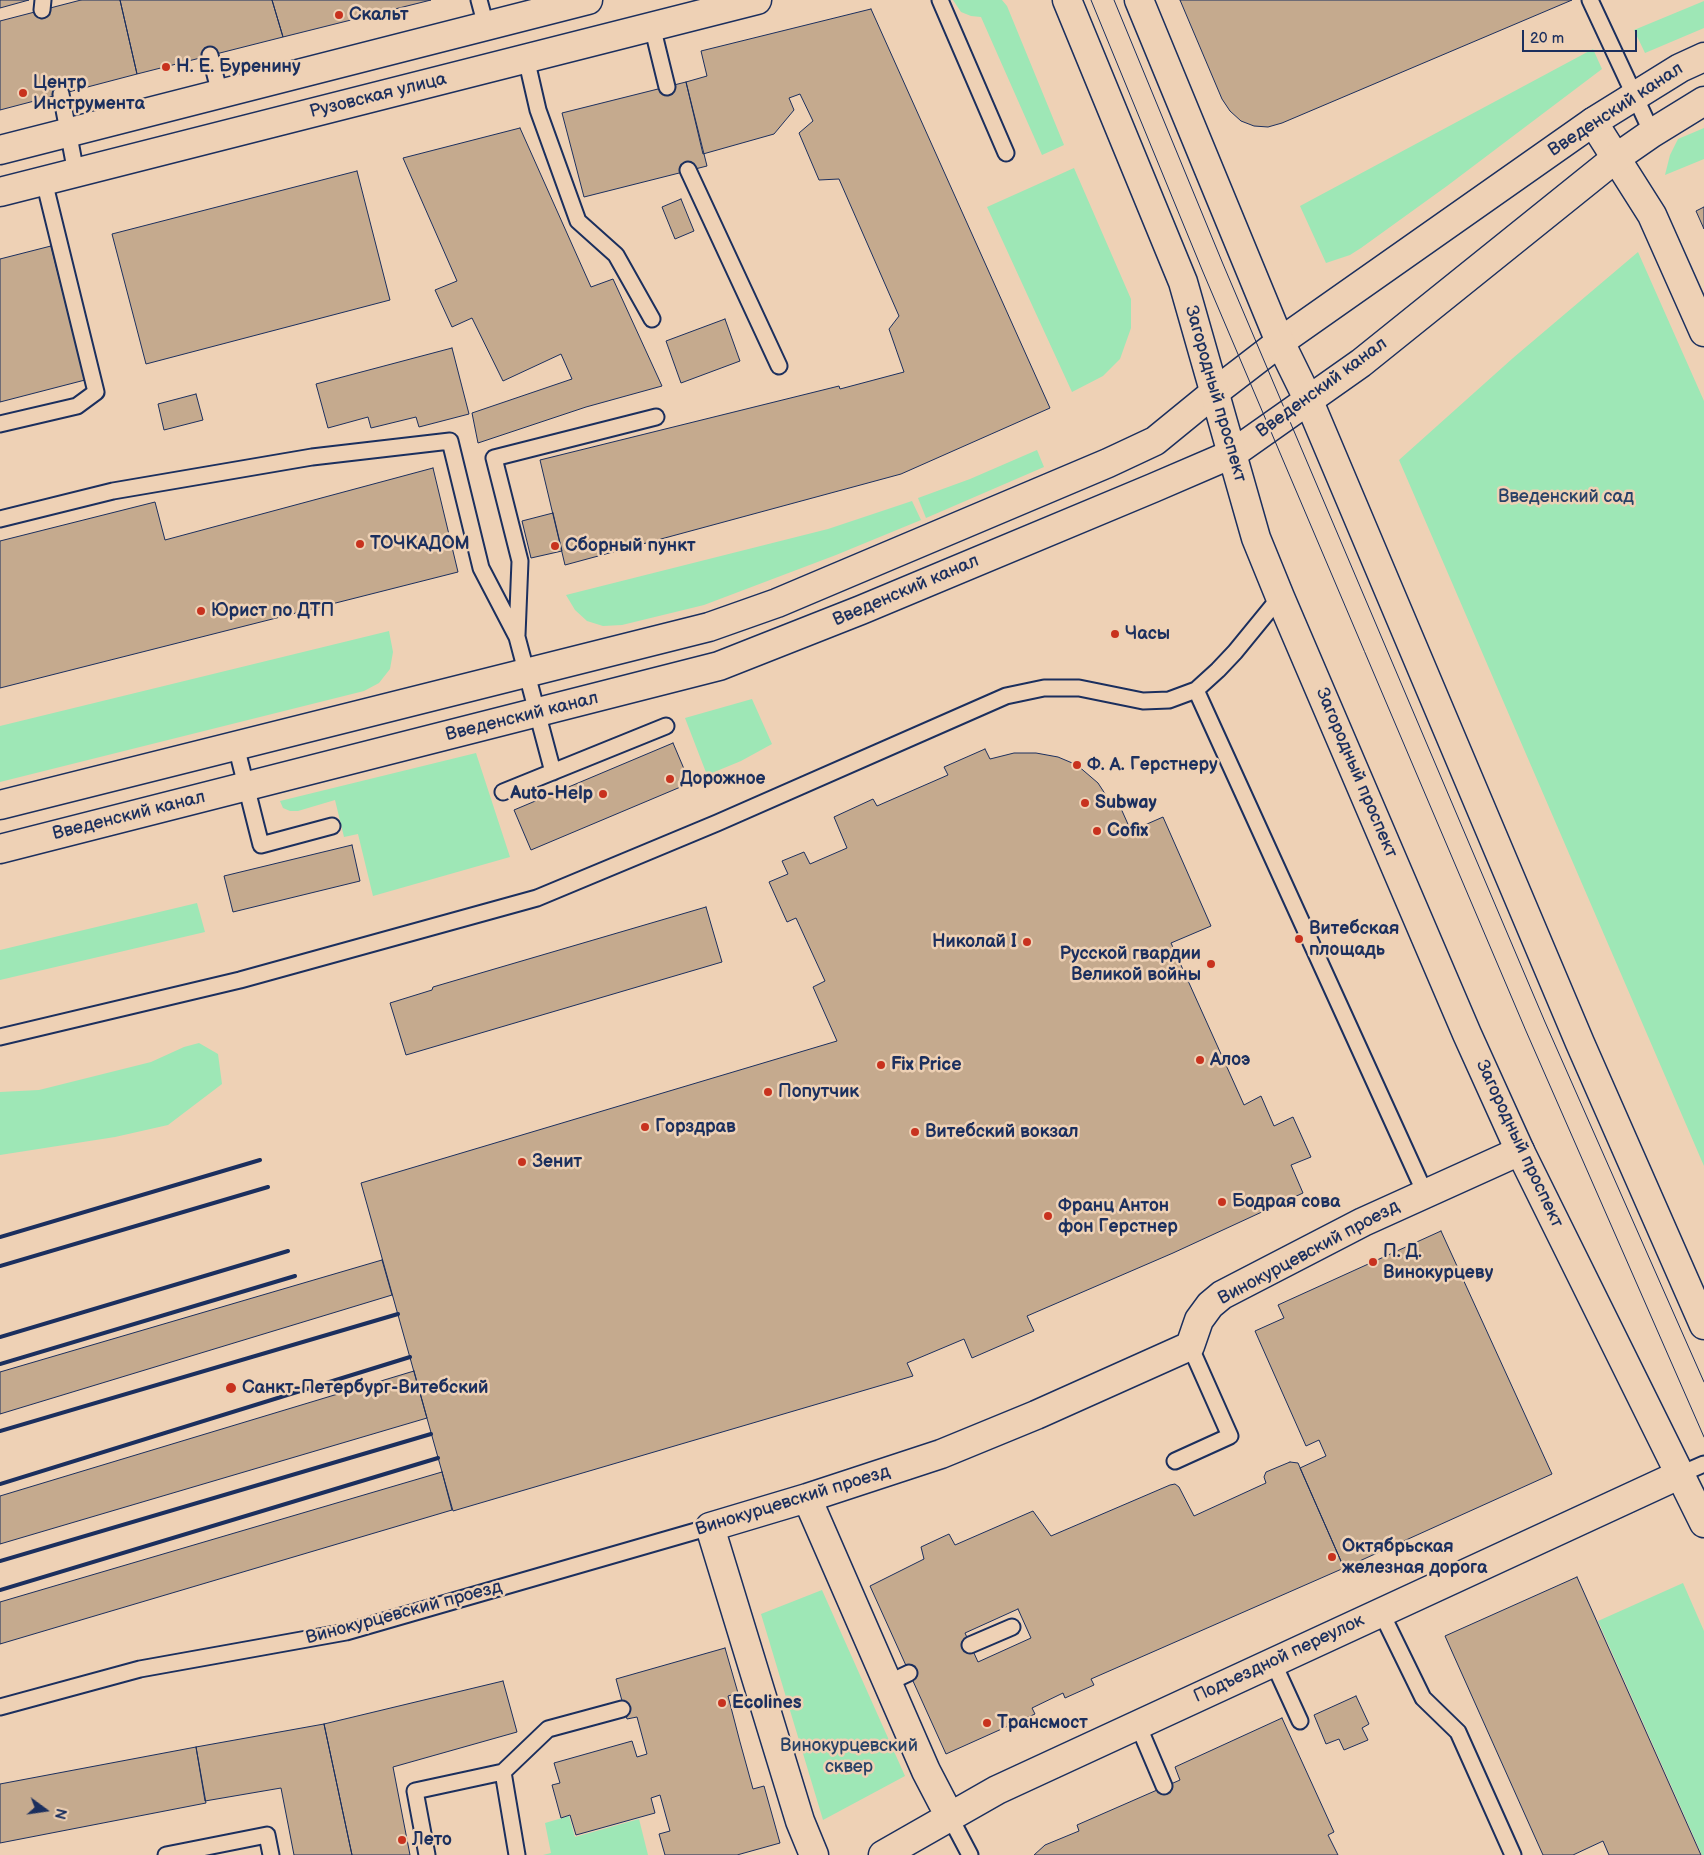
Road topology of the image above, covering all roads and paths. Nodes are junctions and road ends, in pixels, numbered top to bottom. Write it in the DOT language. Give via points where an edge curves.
graph roads {
  1 [pos="479,0"];
  2 [pos="588,0"];
  3 [pos="757,0"];
  4 [pos="940,0"];
  5 [pos="1067,0"];
  6 [pos="1139,0"];
  7 [pos="1590,0"];
  8 [pos="486,26"];
  9 [pos="652,26"];
  10 [pos="210,56"];
  11 [pos="1704,57"];
  12 [pos="526,58"];
  13 [pos="667,87"];
  14 [pos="61,94"];
  15 [pos="220,94"];
  16 [pos="1634,95"];
  17 [pos="1704,101"];
  18 [pos="1593,122"];
  19 [pos="67,132"];
  20 [pos="1652,133"];
  21 [pos="0,150"];
  22 [pos="1006,153"];
  23 [pos="1616,158"];
  24 [pos="688,170"];
  25 [pos="76,173"];
  26 [pos="44,181"];
  27 [pos="0,192"];
  28 [pos="652,319"];
  29 [pos="1704,332"];
  30 [pos="1280,342"];
  31 [pos="779,366"];
  32 [pos="1214,392"];
  33 [pos="1308,399"];
  34 [pos="656,417"];
  35 [pos="0,424"];
  36 [pos="1232,454"];
  37 [pos="0,518"];
  38 [pos="1280,597"];
  39 [pos="517,637"];
  40 [pos="527,673"];
  41 [pos="1196,690"];
  42 [pos="538,712"];
  43 [pos="666,726"];
  44 [pos="236,746"];
  45 [pos="553,772"];
  46 [pos="246,786"];
  47 [pos="503,792"];
  48 [pos="0,806"];
  49 [pos="332,826"];
  50 [pos="0,849"];
  51 [pos="0,1037"];
  52 [pos="1520,1151"];
  53 [pos="1425,1194"];
  54 [pos="1704,1325"];
  55 [pos="1190,1346"];
  56 [pos="1175,1461"];
  57 [pos="1692,1469"];
  58 [pos="807,1498"];
  59 [pos="1704,1523"];
  60 [pos="710,1527"];
  61 [pos="1381,1612"];
  62 [pos="1012,1627"];
  63 [pos="970,1645"];
  64 [pos="1273,1662"];
  65 [pos="0,1707"];
  66 [pos="622,1709"];
  67 [pos="1300,1721"];
  68 [pos="1138,1725"];
  69 [pos="503,1772"];
  70 [pos="1164,1786"];
  71 [pos="950,1817"];
  72 [pos="166,1855"];
  73 [pos="271,1855"];
  74 [pos="427,1855"];
  75 [pos="517,1855"];
  76 [pos="814,1855"];
  77 [pos="883,1855"];
  78 [pos="970,1855"];
  79 [pos="1513,1855"];
  1 -- 8 [label="lane"];
  2 -- 8 [label="street"];
  3 -- 9 [label="street, Рузовская улица"];
  4 -- 22 [label="lane"];
  5 -- 32 [label="street, Загородный проспект" via="1183,282"];
  6 -- 30 [label="street"];
  7 -- 16 [label="lane"];
  8 -- 15 [label="street"];
  9 -- 12 [label="street, Рузовская улица"];
  9 -- 13 [label="lane"];
  10 -- 15 [label="lane"];
  11 -- 16 [label="street, Введенский канал"];
  12 -- 25 [label="street, Рузовская улица"];
  12 -- 28 [label="lane" via="540,115 578,221 616,254"];
  14 -- 19 [label="lane"];
  15 -- 19 [label="street"];
  16 -- 18 [label="street, Введенский канал"];
  16 -- 20 [label="lane"];
  17 -- 20 [label="street, Введенский канал"];
  18 -- 23 [label="street"];
  18 -- 30 [label="street, Введенский канал"];
  19 -- 21 [label="street"];
  19 -- 25 [label="lane"];
  20 -- 23 [label="street, Введенский канал"];
  23 -- 29 [label="street" via="1652,215"];
  23 -- 33 [label="street, Введенский канал" via="1361,362"];
  24 -- 31 [label="lane"];
  25 -- 26 [label="street, Рузовская улица"];
  26 -- 27 [label="street, Рузовская улица"];
  26 -- 35 [label="lane" via="96,392 77,406"];
  30 -- 32 [label="street, Введенский канал"];
  30 -- 33 [label="street"];
  32 -- 36 [label="street, Загородный проспект"];
  32 -- 40 [label="street, Введенский канал" via="1155,441 777,603 709,627"];
  33 -- 36 [label="street, Введенский канал"];
  33 -- 54 [label="street" via="1580,1043"];
  34 -- 39 [label="lane" via="494,458 520,561"];
  36 -- 38 [label="street, Загородный проспект" via="1256,538"];
  36 -- 42 [label="street, Введенский канал" via="719,666"];
  37 -- 39 [label="lane" via="113,490 312,457 450,441 481,568"];
  38 -- 41 [label="lane" via="1235,652"];
  38 -- 52 [label="street, Загородный проспект"];
  39 -- 40 [label="lane"];
  40 -- 42 [label="lane"];
  40 -- 44 [label="street, Введенский канал"];
  41 -- 51 [label="lane" via="1169,700 1143,701 1079,688 1044,688 1006,696 537,898 240,980"];
  41 -- 53 [label="lane"];
  42 -- 45 [label="lane"];
  42 -- 46 [label="street, Введенский канал"];
  43 -- 45 [label="lane"];
  44 -- 46 [label="lane"];
  44 -- 48 [label="street, Введенский канал"];
  45 -- 47 [label="lane"];
  46 -- 49 [label="lane" via="261,845"];
  46 -- 50 [label="street, Введенский канал"];
  52 -- 53 [label="street, Винокурцевский проезд"];
  52 -- 57 [label="street, Загородный проспект"];
  53 -- 55 [label="street, Винокурцевский проезд" via="1363,1222 1222,1295 1199,1320"];
  55 -- 56 [label="lane" via="1230,1436"];
  55 -- 58 [label="street, Винокурцевский проезд" via="1036,1416 941,1454"];
  57 -- 59 [label="street, Загородный проспект"];
  57 -- 61 [label="street, Подъездной переулок"];
  58 -- 60 [label="street, Винокурцевский проезд"];
  58 -- 71 [label="street" via="898,1678 926,1770"];
  60 -- 65 [label="lane, Винокурцевский проезд" via="346,1632 140,1669"];
  60 -- 76 [label="street" via="800,1822"];
  61 -- 64 [label="street, Подъездной переулок"];
  61 -- 79 [label="lane" via="1423,1698 1458,1732"];
  62 -- 63 [label="lane"];
  64 -- 67 [label="lane"];
  64 -- 68 [label="street, Подъездной переулок"];
  66 -- 69 [label="lane" via="548,1729"];
  68 -- 70 [label="lane"];
  68 -- 71 [label="street, Подъездной переулок" via="997,1790"];
  69 -- 74 [label="lane" via="415,1791"];
  69 -- 75 [label="lane"];
  71 -- 77 [label="street, Подъездной переулок"];
  71 -- 78 [label="lane"];
  72 -- 73 [label="lane" via="267,1835"];
}
